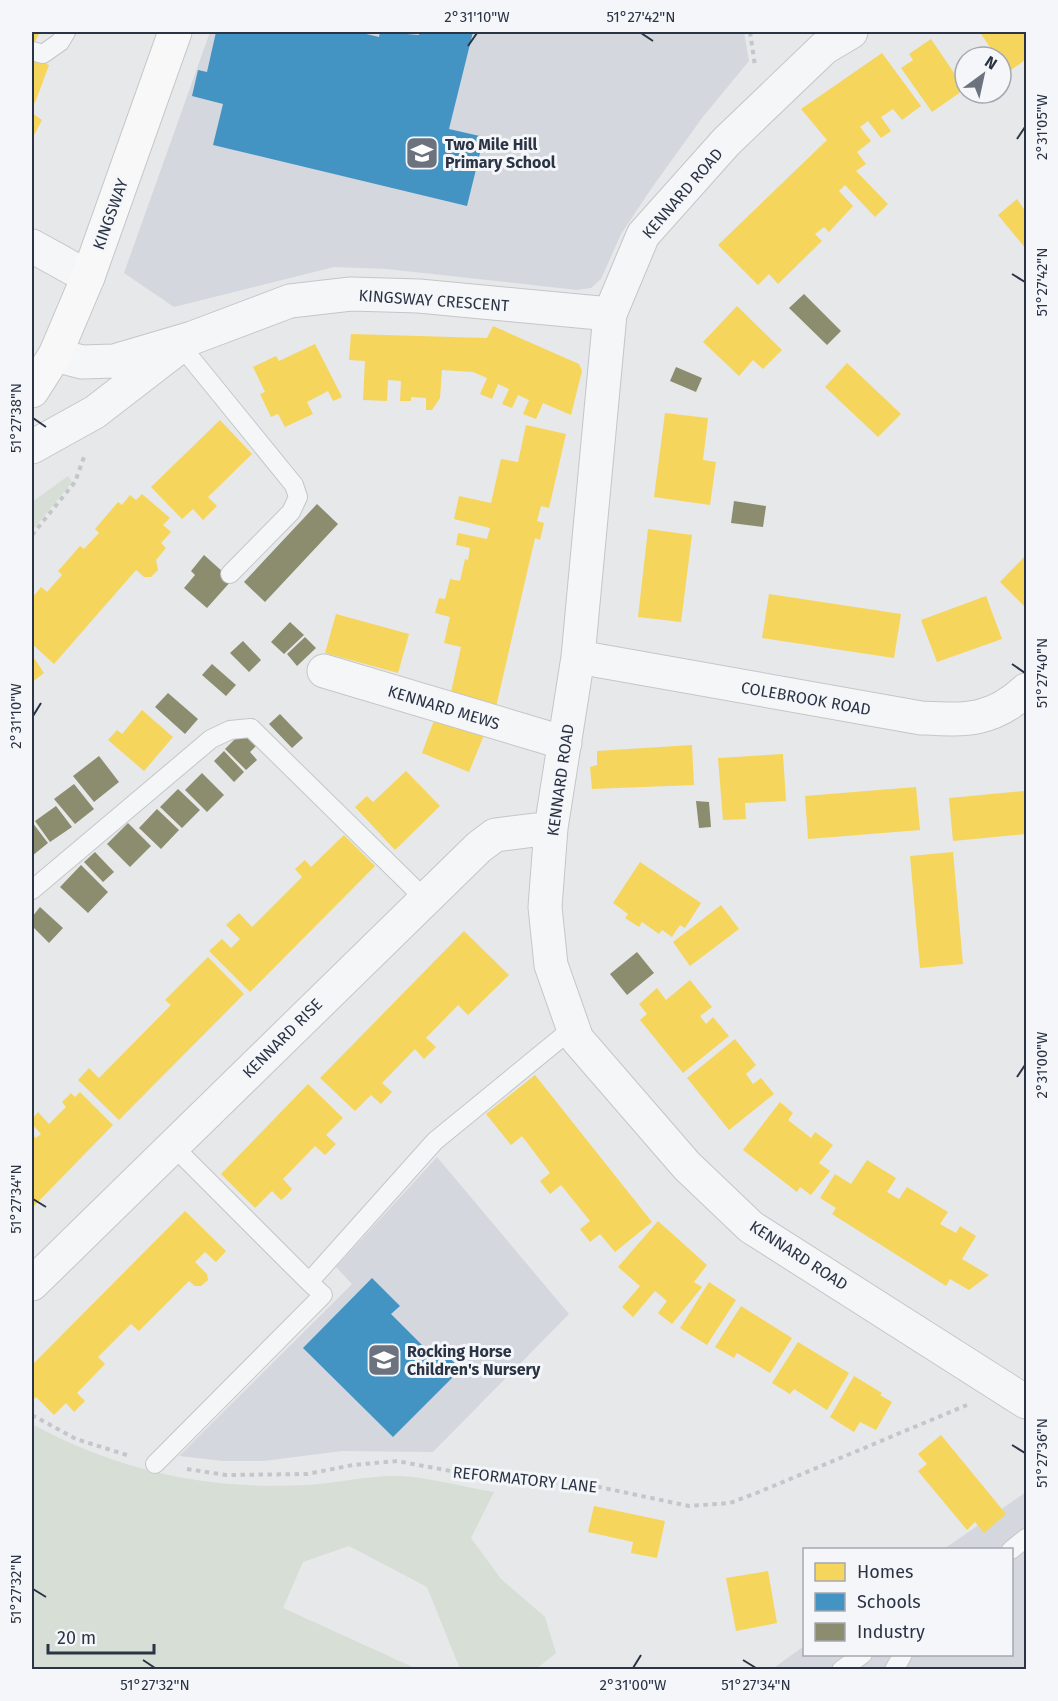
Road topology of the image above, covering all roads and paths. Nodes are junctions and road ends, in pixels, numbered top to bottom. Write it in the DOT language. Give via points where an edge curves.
graph roads {
  1 [pos="66,32"];
  2 [pos="175,32"];
  3 [pos="851,32"];
  4 [pos="32,51"];
  5 [pos="32,246"];
  6 [pos="88,278"];
  7 [pos="610,314"];
  8 [pos="187,342"];
  9 [pos="55,355"];
  10 [pos="32,391"];
  11 [pos="32,447"];
  12 [pos="230,574"];
  13 [pos="578,657"];
  14 [pos="324,671"];
  15 [pos="1026,690"];
  16 [pos="565,743"];
  17 [pos="551,828"];
  18 [pos="32,890"];
  19 [pos="424,898"];
  20 [pos="573,1028"];
  21 [pos="172,1145"];
  22 [pos="309,1282"];
  23 [pos="32,1284"];
  24 [pos="1017,1395"];
  25 [pos="32,1414"];
  26 [pos="155,1464"];
  27 [pos="1026,1538"];
  28 [pos="1013,1548"];
  29 [pos="860,1656"];
  30 [pos="902,1656"];
  31 [pos="841,1670"];
  32 [pos="894,1670"];
  1 -- 4 [label="lane" via="60,42 43,54"];
  2 -- 6 [label="street, KINGSWAY"];
  3 -- 7 [label="street, KENNARD ROAD" via="824,48 741,129 643,235"];
  5 -- 6 [label="street"];
  6 -- 9 [label="street, KINGSWAY"];
  7 -- 8 [label="street, KINGSWAY CRESCENT" via="419,296 351,294 290,301"];
  7 -- 13 [label="street, KENNARD ROAD"];
  8 -- 9 [label="street, KINGSWAY CRESCENT" via="114,361 82,362"];
  8 -- 11 [label="street, KINGSWAY CRESCENT" via="95,412"];
  8 -- 12 [label="lane" via="294,485 298,497 291,512"];
  9 -- 10 [label="street, KINGSWAY"];
  13 -- 15 [label="street, COLEBROOK ROAD" via="921,718 970,720 1010,705"];
  13 -- 16 [label="street, KENNARD ROAD"];
  14 -- 16 [label="street, KENNARD MEWS"];
  16 -- 17 [label="street, KENNARD ROAD"];
  17 -- 19 [label="street, KENNARD RISE" via="495,835"];
  17 -- 20 [label="street, KENNARD ROAD" via="545,907 551,965"];
  18 -- 19 [label="lane" via="211,740 230,730 251,728"];
  19 -- 21 [label="street, KENNARD RISE"];
  20 -- 22 [label="lane" via="435,1142"];
  20 -- 24 [label="street, KENNARD ROAD" via="577,1039 687,1166 751,1227"];
  21 -- 22 [label="lane"];
  21 -- 23 [label="street, KENNARD RISE"];
  22 -- 26 [label="lane" via="323,1295"];
  24 -- 26 [label="path, REFORMATORY LANE" via="730,1503 689,1506 585,1484 494,1479 397,1461 307,1474 226,1475"];
  25 -- 26 [label="path, REFORMATORY LANE" via="76,1439"];
  27 -- 28 [label="lane"];
  29 -- 31 [label="lane"];
  30 -- 32 [label="lane"];
}
